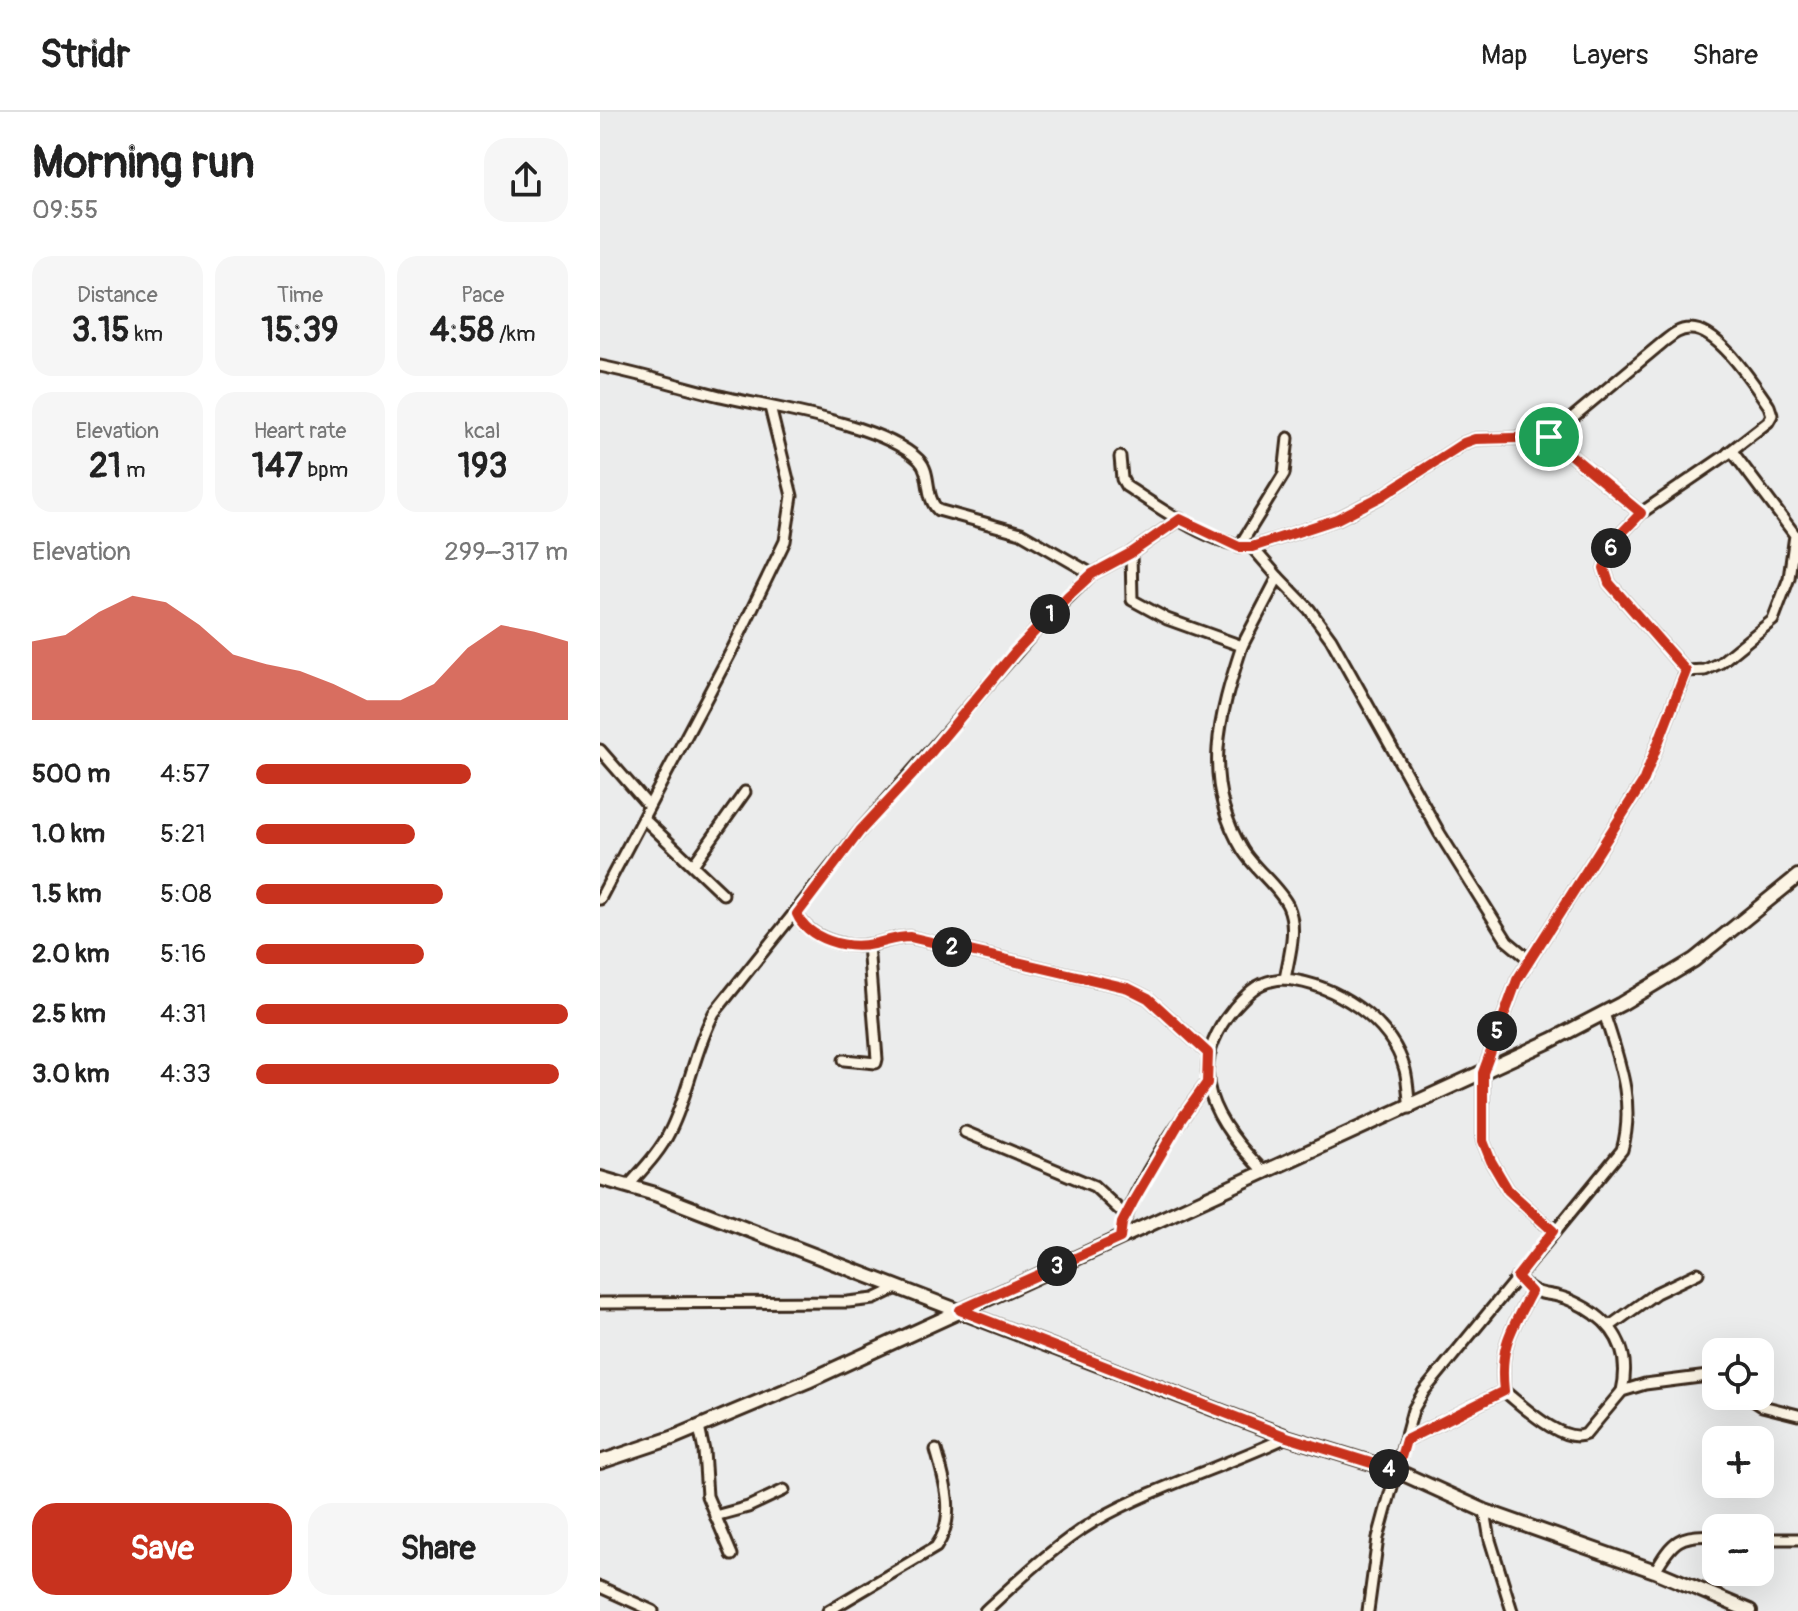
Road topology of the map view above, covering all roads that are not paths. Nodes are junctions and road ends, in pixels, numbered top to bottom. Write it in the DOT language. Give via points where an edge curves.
graph roads {
  1 [pos="600,366"];
  2 [pos="770,407"];
  3 [pos="1549,437"];
  4 [pos="1288,438"];
  5 [pos="1728,453"];
  6 [pos="1120,457"];
  7 [pos="1641,513"];
  8 [pos="1180,519"];
  9 [pos="1797,536"];
  10 [pos="1239,547"];
  11 [pos="1252,547"];
  12 [pos="1131,553"];
  13 [pos="1092,574"];
  14 [pos="1278,577"];
  15 [pos="1242,646"];
  16 [pos="1686,671"];
  17 [pos="600,750"];
  18 [pos="745,792"];
  19 [pos="648,805"];
  20 [pos="644,819"];
  21 [pos="693,865"];
  22 [pos="1798,876"];
  23 [pos="723,894"];
  24 [pos="600,899"];
  25 [pos="797,914"];
  26 [pos="868,945"];
  27 [pos="1530,960"];
  28 [pos="1285,979"];
  29 [pos="1604,1013"];
  30 [pos="1208,1053"];
  31 [pos="844,1060"];
  32 [pos="1483,1073"];
  33 [pos="1207,1083"];
  34 [pos="1410,1108"];
  35 [pos="965,1132"];
  36 [pos="1265,1173"];
  37 [pos="600,1178"];
  38 [pos="628,1186"];
  39 [pos="1126,1216"];
  40 [pos="1553,1231"];
  41 [pos="1120,1238"];
  42 [pos="1698,1273"];
  43 [pos="1517,1277"];
  44 [pos="899,1287"];
  45 [pos="1531,1292"];
  46 [pos="600,1303"];
  47 [pos="960,1310"];
  48 [pos="1610,1326"];
  49 [pos="1702,1377"];
  50 [pos="1504,1391"];
  51 [pos="1622,1391"];
  52 [pos="1774,1409"];
  53 [pos="1798,1415"];
  54 [pos="699,1427"];
  55 [pos="1287,1437"];
  56 [pos="1406,1440"];
  57 [pos="936,1450"];
  58 [pos="600,1462"];
  59 [pos="1397,1471"];
  60 [pos="784,1490"];
  61 [pos="1485,1511"];
  62 [pos="715,1516"];
  63 [pos="1702,1536"];
  64 [pos="1774,1539"];
  65 [pos="1798,1539"];
  66 [pos="732,1555"];
  67 [pos="1655,1571"];
  68 [pos="600,1587"];
  69 [pos="653,1611"];
  70 [pos="828,1611"];
  71 [pos="985,1611"];
  72 [pos="1368,1611"];
  73 [pos="1512,1611"];
  74 [pos="1750,1611"];
  1 -- 2 [label="street"];
  2 -- 13 [label="street" via="885,440 925,468 931,504 938,510 1021,533"];
  2 -- 19 [label="street" via="792,496 785,541"];
  3 -- 5 [label="street" via="1662,343 1693,328 1720,343 1772,415"];
  3 -- 7 [label="street"];
  3 -- 11 [label="street" via="1464,443 1337,519"];
  4 -- 10 [label="street" via="1284,474"];
  5 -- 7 [label="street"];
  5 -- 9 [label="street" via="1732,451"];
  6 -- 8 [label="street" via="1126,486"];
  7 -- 16 [label="street" via="1616,539 1604,568 1609,583"];
  8 -- 10 [label="street"];
  8 -- 12 [label="street"];
  9 -- 16 [label="street" via="1773,620 1720,663"];
  10 -- 11 [label="street"];
  11 -- 14 [label="street"];
  12 -- 13 [label="street"];
  12 -- 15 [label="street" via="1132,600 1167,619"];
  13 -- 25 [label="street" via="964,711 860,831"];
  14 -- 15 [label="street"];
  14 -- 27 [label="street" via="1331,639 1448,847 1507,941"];
  15 -- 28 [label="street" via="1226,695 1215,767 1241,847 1287,903 1292,938"];
  16 -- 27 [label="street" via="1643,782"];
  17 -- 19 [label="street"];
  18 -- 21 [label="street"];
  19 -- 20 [label="street"];
  20 -- 21 [label="street"];
  20 -- 24 [label="street"];
  21 -- 23 [label="street"];
  22 -- 29 [label="street" via="1694,960"];
  25 -- 26 [label="street" via="803,927 827,940"];
  25 -- 38 [label="street" via="714,1013 700,1039 671,1130"];
  26 -- 30 [label="street" via="910,937 1128,988 1148,998"];
  26 -- 31 [label="street" via="877,1059"];
  27 -- 32 [label="street" via="1517,980"];
  28 -- 30 [label="street" via="1269,979 1251,989 1225,1019"];
  28 -- 34 [label="street" via="1308,981 1331,992 1359,1007 1383,1030 1405,1069"];
  29 -- 32 [label="street"];
  29 -- 40 [label="street" via="1627,1092 1627,1132 1622,1150 1605,1173"];
  30 -- 33 [label="street"];
  32 -- 34 [label="street"];
  32 -- 40 [label="street" via="1483,1141 1491,1161 1508,1190"];
  33 -- 36 [label="street" via="1221,1122"];
  33 -- 39 [label="street"];
  34 -- 36 [label="street"];
  35 -- 39 [label="street" via="1094,1186"];
  36 -- 41 [label="street"];
  37 -- 38 [label="street"];
  38 -- 44 [label="street"];
  39 -- 41 [label="street"];
  40 -- 43 [label="street"];
  41 -- 47 [label="street"];
  42 -- 48 [label="street" via="1656,1293"];
  43 -- 45 [label="street"];
  43 -- 56 [label="street" via="1424,1391"];
  44 -- 46 [label="street" via="874,1299 848,1302"];
  44 -- 47 [label="street"];
  45 -- 48 [label="street" via="1571,1300"];
  45 -- 50 [label="street" via="1506,1338"];
  47 -- 54 [label="street"];
  47 -- 55 [label="street"];
  48 -- 51 [label="street" via="1624,1353"];
  49 -- 51 [label="street"];
  50 -- 51 [label="street" via="1540,1419 1578,1438"];
  50 -- 56 [label="street"];
  52 -- 53 [label="street"];
  54 -- 58 [label="street"];
  54 -- 62 [label="street" via="707,1496"];
  55 -- 59 [label="street"];
  55 -- 71 [label="street" via="1135,1500 1093,1523"];
  56 -- 59 [label="street"];
  57 -- 70 [label="street" via="948,1494 942,1539"];
  59 -- 61 [label="street"];
  59 -- 72 [label="street" via="1378,1538"];
  60 -- 62 [label="street"];
  61 -- 67 [label="street"];
  61 -- 73 [label="street"];
  62 -- 66 [label="street"];
  63 -- 67 [label="street" via="1678,1540"];
  64 -- 65 [label="street"];
  67 -- 74 [label="street"];
  68 -- 69 [label="street"];
}
